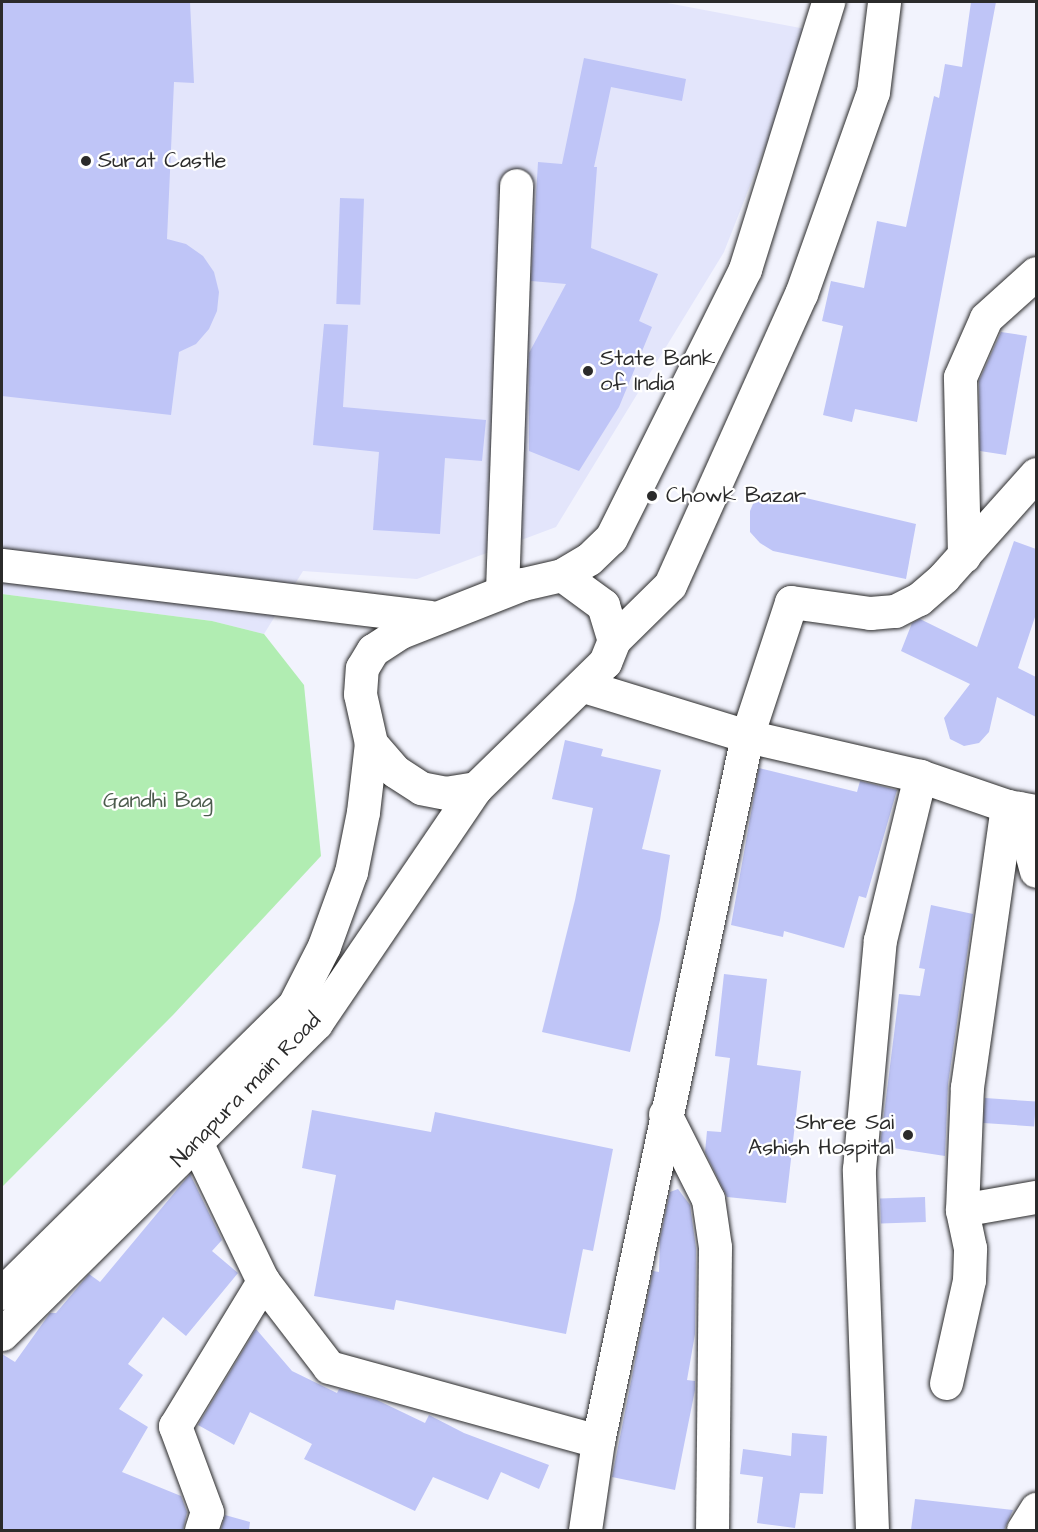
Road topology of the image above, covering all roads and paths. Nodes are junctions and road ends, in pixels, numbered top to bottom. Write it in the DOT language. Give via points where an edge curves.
graph roads {
  1 [pos="828,2"];
  2 [pos="884,2"];
  3 [pos="516,185"];
  4 [pos="1036,273"];
  5 [pos="1036,474"];
  6 [pos="964,556"];
  7 [pos="2,565"];
  8 [pos="562,575"];
  9 [pos="2,578"];
  10 [pos="502,591"];
  11 [pos="430,617"];
  12 [pos="401,632"];
  13 [pos="614,640"];
  14 [pos="584,686"];
  15 [pos="747,736"];
  16 [pos="371,743"];
  17 [pos="920,776"];
  18 [pos="476,788"];
  19 [pos="1021,808"];
  20 [pos="1036,871"];
  21 [pos="665,1114"];
  22 [pos="196,1142"];
  23 [pos="1036,1197"];
  24 [pos="962,1210"];
  25 [pos="263,1281"];
  26 [pos="2,1293"];
  27 [pos="2,1334"];
  28 [pos="946,1383"];
  29 [pos="598,1440"];
  30 [pos="1036,1509"];
  31 [pos="201,1530"];
  32 [pos="585,1530"];
  33 [pos="712,1530"];
  34 [pos="872,1530"];
  35 [pos="1023,1530"];
  1 -- 8 [label="street" via="745,269 611,538 589,559"];
  2 -- 13 [label="street, Nanapura main Road" via="873,92 801,294 670,585"];
  3 -- 10 [label="street"];
  4 -- 6 [label="street" via="986,318 960,377"];
  5 -- 6 [label="street"];
  6 -- 15 [label="street" via="919,599 895,611 870,613 792,602"];
  7 -- 11 [label="street"];
  8 -- 10 [label="street"];
  8 -- 13 [label="street" via="603,605"];
  9 -- 12 [label="street"];
  10 -- 11 [label="street"];
  11 -- 12 [label="street"];
  12 -- 16 [label="street" via="373,650 362,668 360,694"];
  13 -- 14 [label="street, Nanapura main Road" via="605,662"];
  14 -- 15 [label="street"];
  14 -- 18 [label="street, Nanapura main Road"];
  15 -- 17 [label="street"];
  15 -- 21 [label="street"];
  16 -- 18 [label="street" via="395,771 421,788 446,793"];
  16 -- 26 [label="street, Nanapura main Road" via="351,872 324,946 294,1005"];
  17 -- 19 [label="street"];
  17 -- 34 [label="street" via="880,940 859,1169"];
  18 -- 22 [label="street, Nanapura main Road" via="316,1023"];
  19 -- 20 [label="street"];
  19 -- 24 [label="street" via="967,1087"];
  21 -- 29 [label="street"];
  21 -- 33 [label="street" via="708,1199 715,1247"];
  22 -- 25 [label="street"];
  22 -- 27 [label="street, Nanapura main Road"];
  23 -- 24 [label="street"];
  24 -- 28 [label="street" via="970,1248 969,1280"];
  25 -- 29 [label="street" via="329,1367"];
  25 -- 31 [label="street" via="174,1426 207,1512"];
  29 -- 32 [label="street"];
  30 -- 35 [label="street"];
}
